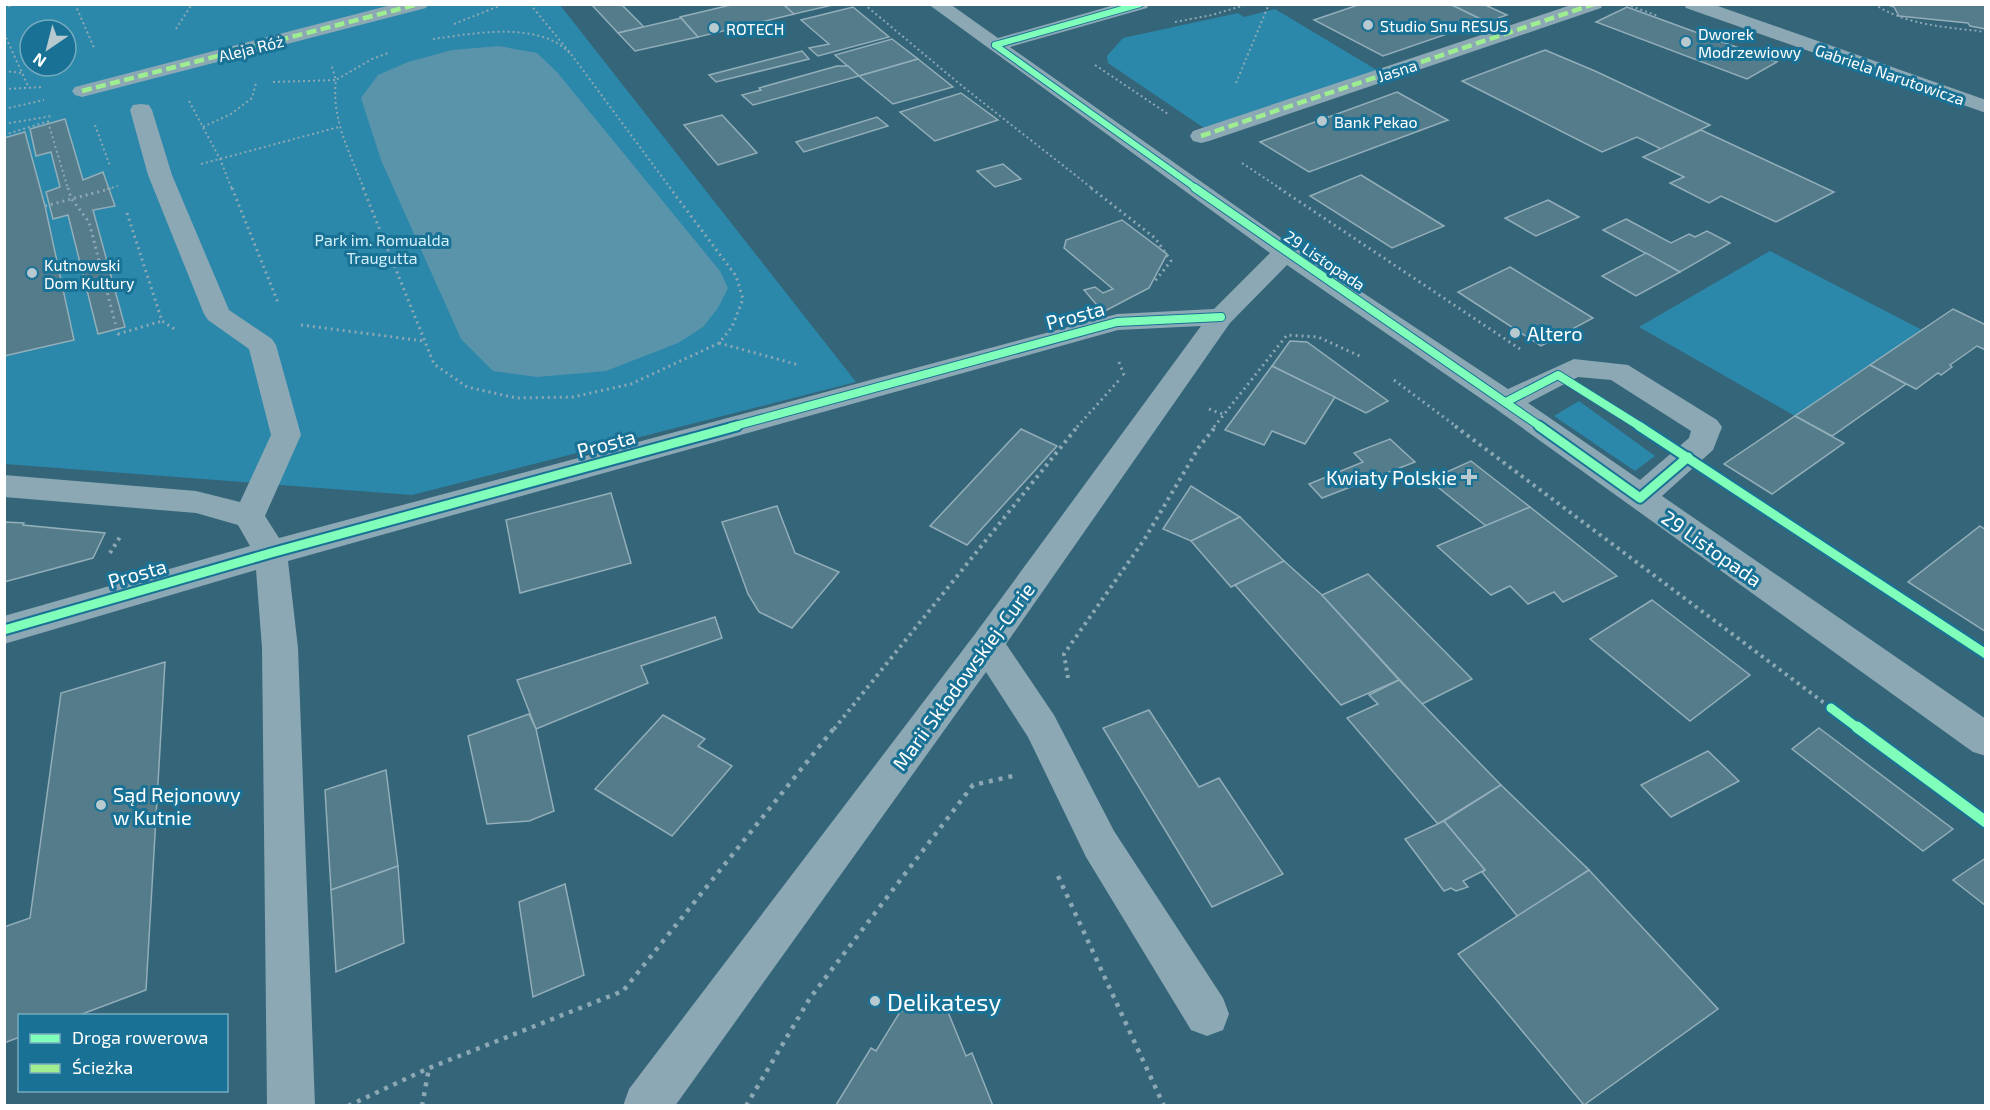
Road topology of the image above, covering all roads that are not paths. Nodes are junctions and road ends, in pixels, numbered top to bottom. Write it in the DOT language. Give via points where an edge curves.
graph roads {
  1 [pos="419,4"];
  2 [pos="937,4"];
  3 [pos="1140,4"];
  4 [pos="1594,4"];
  5 [pos="1693,4"];
  6 [pos="995,45"];
  7 [pos="82,91"];
  8 [pos="1986,107"];
  9 [pos="141,110"];
  10 [pos="1208,133"];
  11 [pos="1285,252"];
  12 [pos="1221,317"];
  13 [pos="1506,402"];
  14 [pos="4,486"];
  15 [pos="1640,498"];
  16 [pos="249,516"];
  17 [pos="271,553"];
  18 [pos="4,630"];
  19 [pos="987,644"];
  20 [pos="1986,740"];
  21 [pos="1207,1014"];
  22 [pos="655,1102"];
  23 [pos="291,1106"];
  1 -- 7 [label="street, Aleja Róż"];
  2 -- 6 [label="street, 29 Listopada"];
  3 -- 6 [label="street"];
  4 -- 10 [label="street, Jasna"];
  5 -- 8 [label="street, Gabriela Narutowicza"];
  6 -- 11 [label="street, 29 Listopada"];
  9 -- 16 [label="street" via="160,175 217,314 262,345 286,435"];
  11 -- 12 [label="street, Marii Skłodowskiej-Curie"];
  11 -- 13 [label="street, 29 Listopada"];
  12 -- 17 [label="street, Prosta" via="1117,322"];
  12 -- 19 [label="street, Marii Skłodowskiej-Curie"];
  13 -- 15 [label="street, 29 Listopada"];
  13 -- 15 [label="street" via="1574,368 1618,371 1707,427 1702,443"];
  14 -- 16 [label="street" via="196,502"];
  15 -- 20 [label="street, 29 Listopada"];
  16 -- 17 [label="street"];
  17 -- 18 [label="street, Prosta"];
  17 -- 23 [label="street" via="280,648"];
  19 -- 21 [label="street" via="1041,726 1100,844"];
  19 -- 22 [label="street, Marii Skłodowskiej-Curie"];
}
